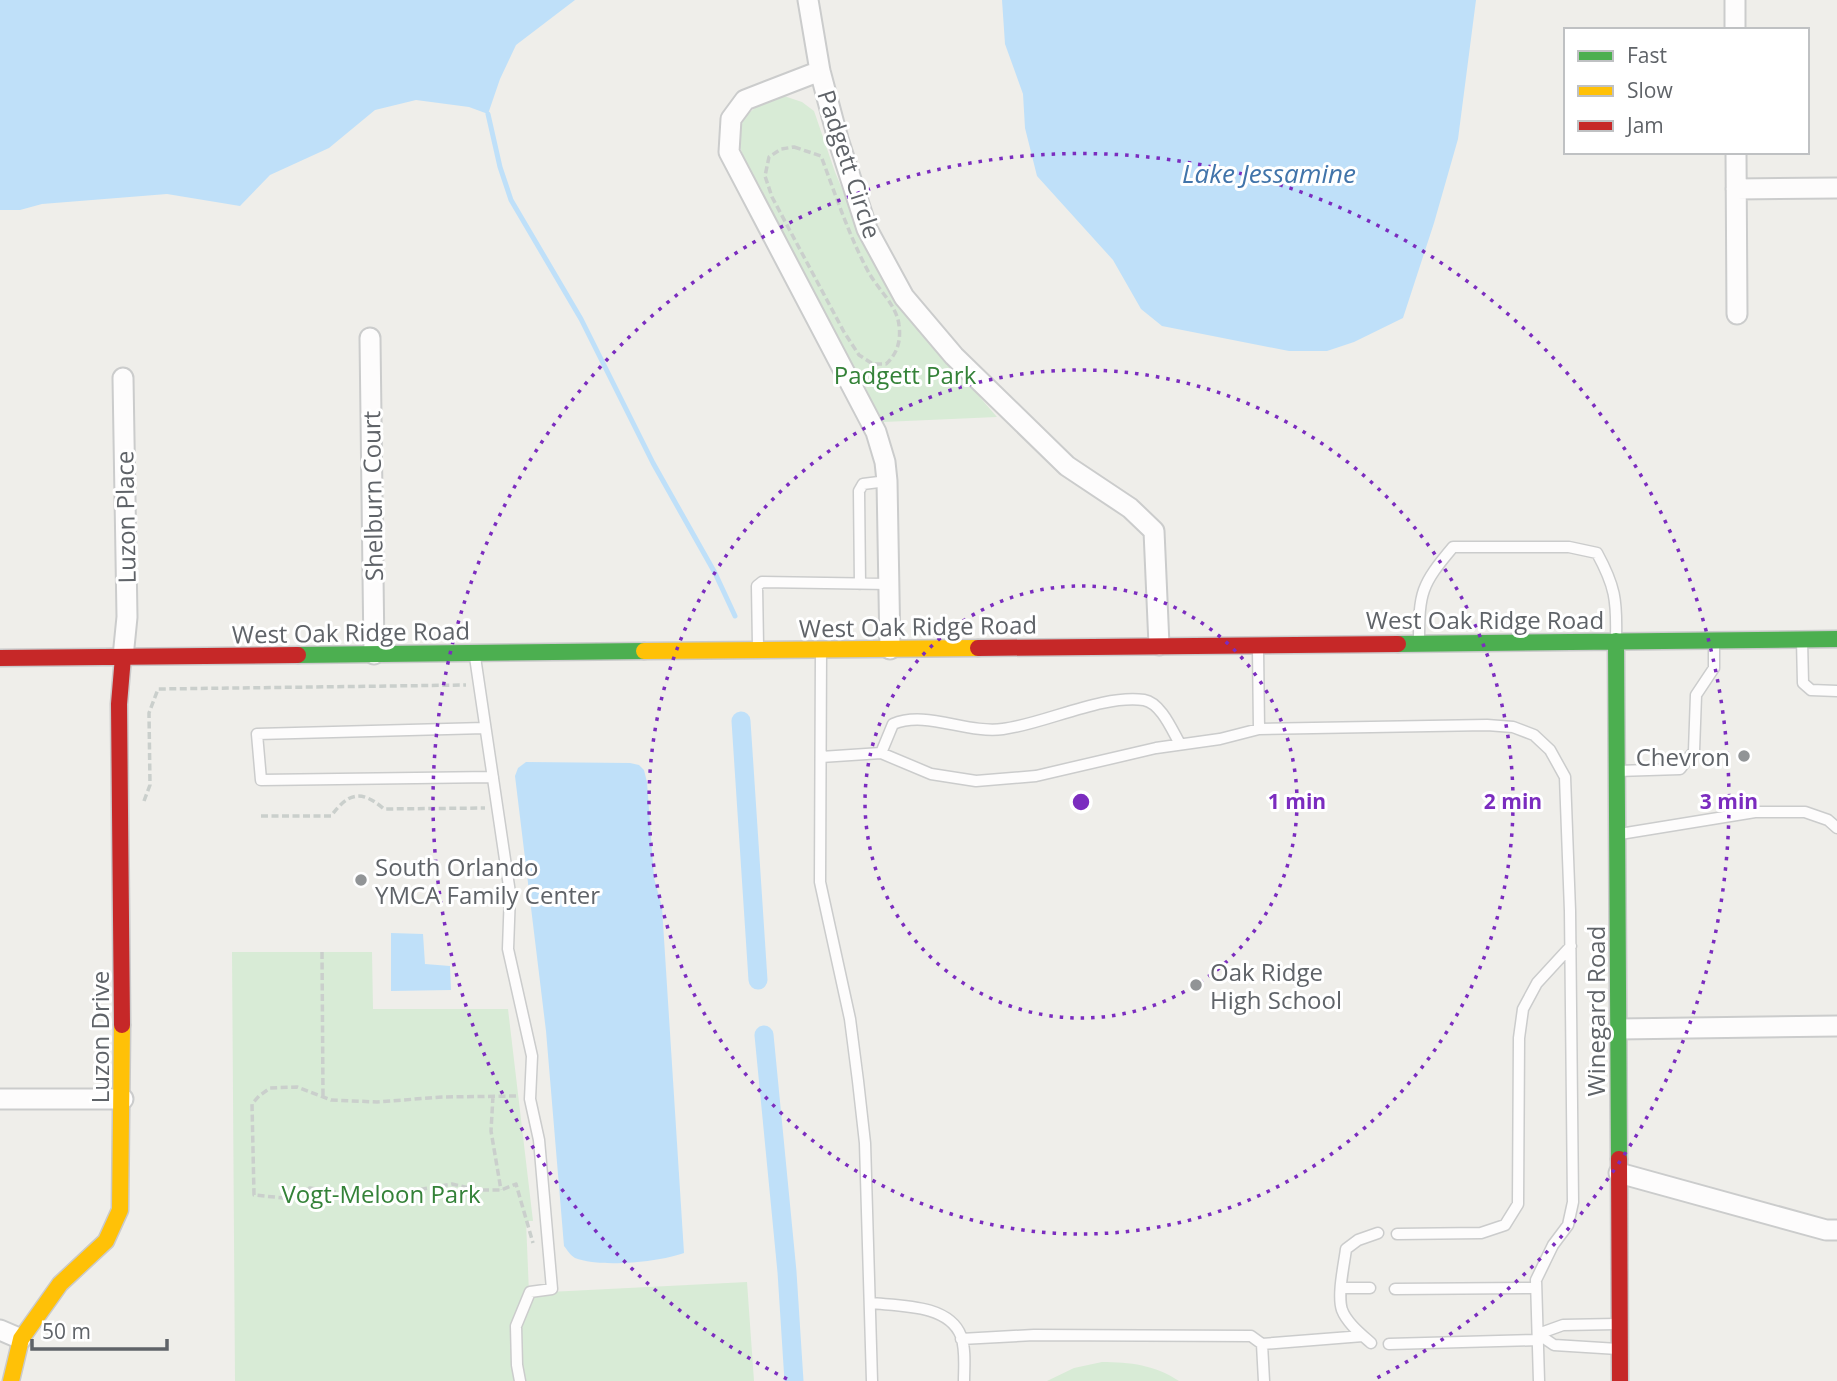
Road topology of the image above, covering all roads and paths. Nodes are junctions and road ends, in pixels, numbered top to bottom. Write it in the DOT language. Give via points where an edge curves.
graph roads {
  1 [pos="808,0"];
  2 [pos="1735,0"];
  3 [pos="1735,28"];
  4 [pos="820,71"];
  5 [pos="1736,154"];
  6 [pos="765,176"];
  7 [pos="1837,188"];
  8 [pos="1736,189"];
  9 [pos="1737,314"];
  10 [pos="370,338"];
  11 [pos="123,378"];
  12 [pos="887,481"];
  13 [pos="860,584"];
  14 [pos="889,584"];
  15 [pos="1802,639"];
  16 [pos="1837,639"];
  17 [pos="1714,640"];
  18 [pos="1616,641"];
  19 [pos="1419,642"];
  20 [pos="1258,644"];
  21 [pos="1159,645"];
  22 [pos="890,649"];
  23 [pos="758,650"];
  24 [pos="821,650"];
  25 [pos="474,653"];
  26 [pos="374,654"];
  27 [pos="123,657"];
  28 [pos="0,658"];
  29 [pos="479,685"];
  30 [pos="1837,691"];
  31 [pos="485,727"];
  32 [pos="1259,729"];
  33 [pos="1180,744"];
  34 [pos="881,753"];
  35 [pos="821,757"];
  36 [pos="1617,771"];
  37 [pos="493,778"];
  38 [pos="142,806"];
  39 [pos="497,808"];
  40 [pos="261,816"];
  41 [pos="1837,828"];
  42 [pos="1617,835"];
  43 [pos="1570,946"];
  44 [pos="322,952"];
  45 [pos="1837,1026"];
  46 [pos="1618,1029"];
  47 [pos="323,1096"];
  48 [pos="493,1096"];
  49 [pos="518,1096"];
  50 [pos="0,1099"];
  51 [pos="123,1099"];
  52 [pos="1619,1173"];
  53 [pos="501,1190"];
  54 [pos="1837,1230"];
  55 [pos="1378,1233"];
  56 [pos="1397,1234"];
  57 [pos="533,1243"];
  58 [pos="1341,1288"];
  59 [pos="1370,1288"];
  60 [pos="1536,1288"];
  61 [pos="1395,1289"];
  62 [pos="871,1303"];
  63 [pos="1620,1324"];
  64 [pos="0,1331"];
  65 [pos="1538,1337"];
  66 [pos="21,1339"];
  67 [pos="961,1339"];
  68 [pos="1262,1344"];
  69 [pos="1389,1344"];
  70 [pos="1620,1350"];
  71 [pos="11,1381"];
  72 [pos="520,1381"];
  73 [pos="872,1381"];
  74 [pos="964,1381"];
  75 [pos="1264,1381"];
  76 [pos="1539,1381"];
  77 [pos="1620,1381"];
  1 -- 4 [label="street, Padgett Circle"];
  2 -- 3 [label="street"];
  4 -- 12 [label="street, Padgett Circle" via="745,100 731,119 729,152 876,432"];
  4 -- 21 [label="street, Padgett Circle" via="867,229 904,297 954,356 1067,466 1130,508 1154,531"];
  5 -- 8 [label="street"];
  6 -- 6 [label="path" via="769,157 781,149 794,147 821,156 852,237 899,324 896,356 886,364 873,364 859,355 844,332"];
  7 -- 8 [label="street"];
  8 -- 9 [label="street"];
  10 -- 26 [label="street, Shelburn Court"];
  11 -- 27 [label="street, Luzon Place" via="127,617"];
  12 -- 13 [label="lane" via="863,484 859,491"];
  12 -- 14 [label="street, Padgett Circle"];
  13 -- 14 [label="lane"];
  13 -- 23 [label="lane" via="762,582 757,586"];
  14 -- 22 [label="street, Padgett Circle"];
  15 -- 16 [label="main road, West Oak Ridge Road"];
  15 -- 17 [label="main road, West Oak Ridge Road"];
  15 -- 30 [label="lane" via="1803,683 1811,690"];
  17 -- 18 [label="main road, West Oak Ridge Road"];
  17 -- 36 [label="lane" via="1714,668 1696,695 1694,751 1680,769"];
  18 -- 19 [label="main road, West Oak Ridge Road"];
  18 -- 19 [label="lane" via="1617,608 1611,579 1597,553 1569,547 1453,548 1430,574 1419,602"];
  18 -- 36 [label="main road, Winegard Road"];
  19 -- 20 [label="main road, West Oak Ridge Road"];
  20 -- 21 [label="main road, West Oak Ridge Road"];
  20 -- 32 [label="lane"];
  21 -- 22 [label="main road, West Oak Ridge Road"];
  22 -- 24 [label="main road, West Oak Ridge Road"];
  23 -- 24 [label="main road, West Oak Ridge Road"];
  23 -- 25 [label="main road, West Oak Ridge Road"];
  24 -- 35 [label="lane"];
  25 -- 26 [label="main road, West Oak Ridge Road"];
  25 -- 29 [label="lane"];
  26 -- 27 [label="main road, West Oak Ridge Road"];
  27 -- 28 [label="main road, West Oak Ridge Road"];
  27 -- 51 [label="main road, Luzon Drive" via="119,704"];
  29 -- 31 [label="lane"];
  29 -- 38 [label="path" via="158,689 149,713 150,785"];
  31 -- 37 [label="lane"];
  31 -- 37 [label="lane" via="257,734 261,780"];
  32 -- 33 [label="lane"];
  32 -- 43 [label="lane" via="1487,725 1534,735 1550,750 1565,777"];
  33 -- 34 [label="lane" via="1036,776 976,781 931,774"];
  33 -- 34 [label="lane" via="1155,705 1145,700 1121,701 1002,729 906,719 893,724"];
  34 -- 35 [label="lane"];
  35 -- 62 [label="lane" via="820,882 855,1056 865,1143"];
  36 -- 42 [label="main road, Winegard Road"];
  37 -- 39 [label="lane"];
  39 -- 40 [label="path" via="384,809 360,795 348,798 331,816"];
  39 -- 72 [label="lane" via="510,892 508,949 531,1056 530,1099 539,1140 552,1289 530,1292 516,1326"];
  41 -- 42 [label="lane" via="1805,811 1755,812"];
  42 -- 46 [label="main road, Winegard Road"];
  43 -- 56 [label="lane" via="1538,983 1523,1009 1518,1204 1505,1225 1481,1233"];
  43 -- 60 [label="lane" via="1573,1202 1568,1225 1553,1245"];
  44 -- 47 [label="path"];
  45 -- 46 [label="street"];
  46 -- 52 [label="main road, Winegard Road"];
  47 -- 48 [label="path" via="377,1102"];
  47 -- 53 [label="path" via="297,1087 270,1088 252,1104 254,1195 284,1198 310,1188 393,1202 416,1190 452,1184"];
  48 -- 49 [label="path"];
  48 -- 53 [label="path" via="491,1131"];
  50 -- 51 [label="street"];
  51 -- 66 [label="main road, Luzon Drive" via="120,1210 106,1241 60,1284"];
  52 -- 54 [label="street"];
  52 -- 63 [label="main road, Winegard Road"];
  53 -- 57 [label="path" via="516,1184"];
  55 -- 58 [label="lane" via="1346,1249"];
  58 -- 59 [label="lane"];
  58 -- 68 [label="lane" via="1342,1309 1367,1340"];
  60 -- 61 [label="lane"];
  60 -- 65 [label="lane"];
  62 -- 67 [label="lane" via="936,1313 951,1322"];
  62 -- 73 [label="lane"];
  63 -- 65 [label="lane" via="1563,1325"];
  63 -- 70 [label="main road, Winegard Road"];
  64 -- 66 [label="street"];
  65 -- 69 [label="lane"];
  65 -- 70 [label="lane" via="1554,1345"];
  65 -- 76 [label="lane"];
  66 -- 71 [label="main road, Luzon Drive"];
  67 -- 68 [label="lane" via="1251,1336"];
  67 -- 74 [label="lane"];
  68 -- 75 [label="lane"];
  70 -- 77 [label="main road, Winegard Road"];
}
